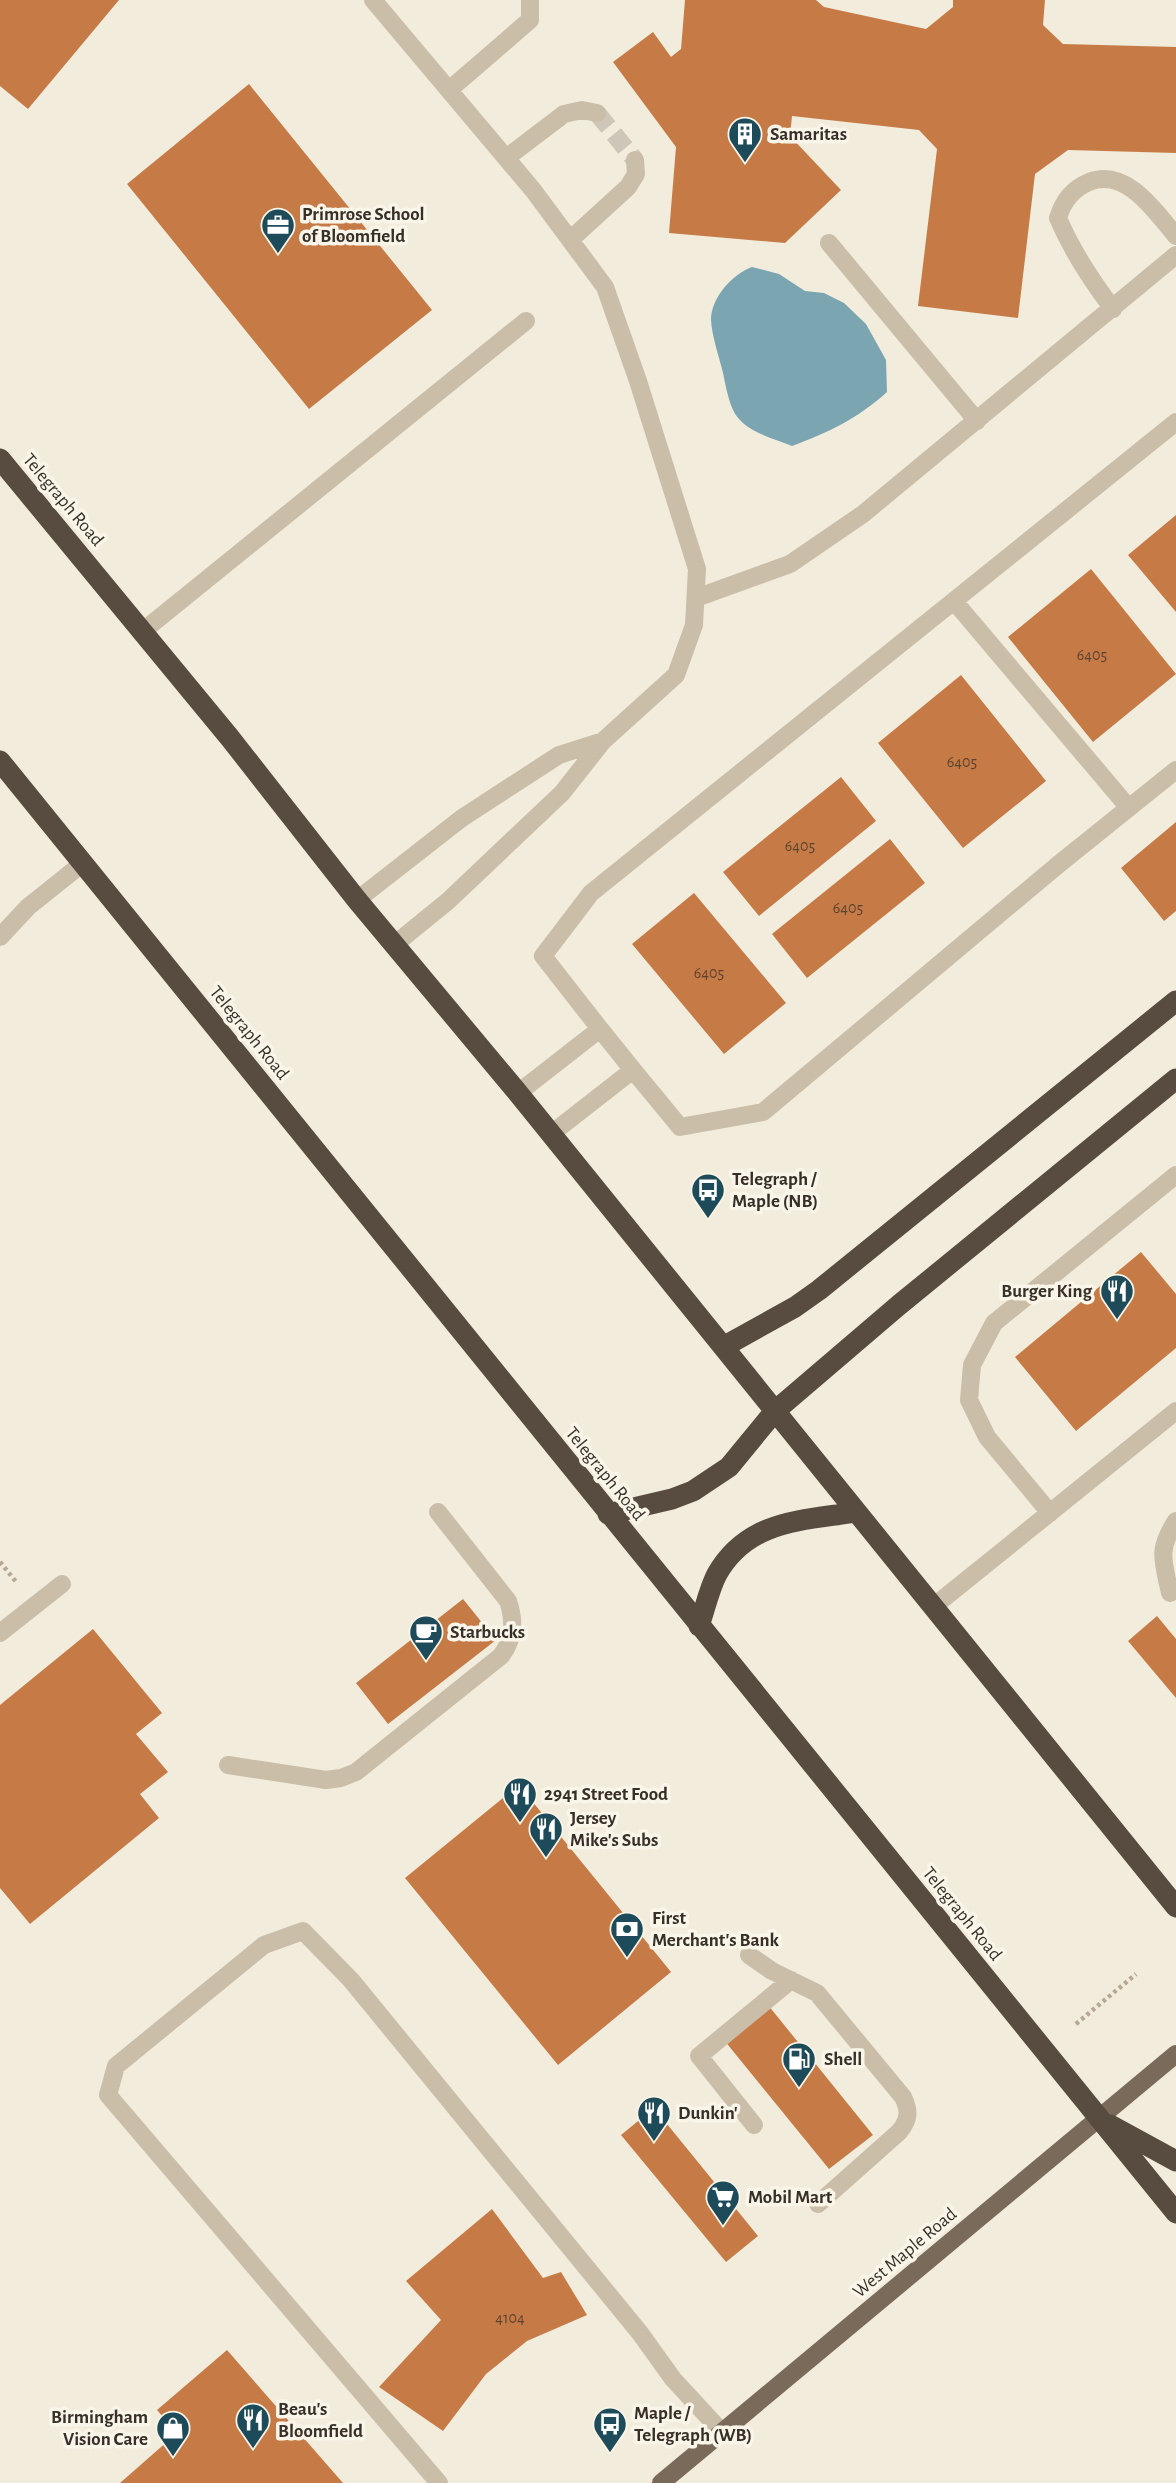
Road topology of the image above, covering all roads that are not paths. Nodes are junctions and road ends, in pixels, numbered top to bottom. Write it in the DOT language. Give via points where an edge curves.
graph roads {
  1 [pos="373,0"];
  2 [pos="530,0"];
  3 [pos="449,90"];
  4 [pos="597,113"];
  5 [pos="506,158"];
  6 [pos="635,160"];
  7 [pos="1176,236"];
  8 [pos="570,240"];
  9 [pos="829,243"];
  10 [pos="1176,255"];
  11 [pos="1113,309"];
  12 [pos="526,321"];
  13 [pos="977,421"];
  14 [pos="1176,422"];
  15 [pos="0,459"];
  16 [pos="696,598"];
  17 [pos="954,601"];
  18 [pos="143,631"];
  19 [pos="603,741"];
  20 [pos="0,761"];
  21 [pos="1176,769"];
  22 [pos="1129,808"];
  23 [pos="83,863"];
  24 [pos="357,900"];
  25 [pos="0,936"];
  26 [pos="394,946"];
  27 [pos="1176,1001"];
  28 [pos="600,1029"];
  29 [pos="633,1070"];
  30 [pos="1176,1079"];
  31 [pos="517,1093"];
  32 [pos="551,1134"];
  33 [pos="1176,1175"];
  34 [pos="723,1347"];
  35 [pos="775,1411"];
  36 [pos="1176,1411"];
  37 [pos="856,1511"];
  38 [pos="438,1512"];
  39 [pos="1050,1513"];
  40 [pos="608,1514"];
  41 [pos="1176,1521"];
  42 [pos="62,1584"];
  43 [pos="1170,1593"];
  44 [pos="933,1607"];
  45 [pos="699,1626"];
  46 [pos="0,1633"];
  47 [pos="228,1765"];
  48 [pos="1176,1907"];
  49 [pos="749,1955"];
  50 [pos="791,1980"];
  51 [pos="1176,2054"];
  52 [pos="1099,2119"];
  53 [pos="754,2125"];
  54 [pos="1176,2161"];
  55 [pos="818,2204"];
  56 [pos="1176,2213"];
  57 [pos="722,2432"];
  58 [pos="439,2483"];
  59 [pos="661,2483"];
  1 -- 3 [label="lane"];
  2 -- 3 [label="lane" via="530,20"];
  3 -- 5 [label="lane"];
  4 -- 5 [label="lane" via="564,114"];
  5 -- 8 [label="lane"];
  6 -- 8 [label="lane" via="636,174 628,187"];
  7 -- 11 [label="lane" via="1150,205 1118,181 1100,177 1080,186 1062,204 1058,218 1068,243"];
  8 -- 16 [label="lane" via="605,287 697,569"];
  9 -- 13 [label="lane"];
  10 -- 11 [label="lane"];
  11 -- 13 [label="lane"];
  12 -- 18 [label="lane"];
  13 -- 16 [label="lane" via="863,514 790,564"];
  14 -- 17 [label="lane"];
  15 -- 18 [label="highway, Telegraph Road"];
  16 -- 19 [label="lane" via="694,625 676,675"];
  17 -- 22 [label="lane"];
  17 -- 28 [label="lane" via="592,893 543,956"];
  18 -- 24 [label="highway, Telegraph Road"];
  19 -- 24 [label="lane" via="559,755 462,818"];
  19 -- 26 [label="lane" via="562,793"];
  20 -- 23 [label="highway, Telegraph Road"];
  21 -- 22 [label="lane"];
  22 -- 29 [label="lane" via="763,1112 680,1127"];
  23 -- 25 [label="lane"];
  23 -- 40 [label="highway, Telegraph Road"];
  24 -- 26 [label="highway, Telegraph Road"];
  26 -- 31 [label="highway, Telegraph Road"];
  27 -- 34 [label="highway" via="819,1290"];
  28 -- 29 [label="lane"];
  28 -- 31 [label="lane"];
  29 -- 32 [label="lane"];
  30 -- 35 [label="highway"];
  31 -- 32 [label="highway, Telegraph Road"];
  32 -- 34 [label="highway, Telegraph Road"];
  33 -- 39 [label="lane" via="994,1323 972,1365 969,1401 987,1437"];
  34 -- 35 [label="highway, Telegraph Road"];
  35 -- 37 [label="highway, Telegraph Road"];
  35 -- 40 [label="highway" via="729,1466 709,1482 672,1499"];
  36 -- 39 [label="lane"];
  37 -- 44 [label="highway, Telegraph Road"];
  37 -- 45 [label="highway" via="772,1526 746,1540 716,1577"];
  38 -- 47 [label="lane" via="508,1601 512,1632 501,1656 356,1772 341,1778 326,1780"];
  39 -- 44 [label="lane"];
  40 -- 45 [label="highway, Telegraph Road"];
  41 -- 43 [label="lane" via="1164,1539 1163,1563"];
  42 -- 46 [label="lane"];
  44 -- 48 [label="highway, Telegraph Road"];
  45 -- 52 [label="highway, Telegraph Road"];
  49 -- 50 [label="lane"];
  50 -- 53 [label="lane" via="699,2056"];
  50 -- 55 [label="lane" via="817,1993 908,2106 906,2123 899,2132"];
  51 -- 52 [label="main road, West Maple Road"];
  52 -- 54 [label="highway"];
  52 -- 56 [label="highway, Telegraph Road"];
  52 -- 57 [label="main road, West Maple Road"];
  57 -- 58 [label="lane" via="673,2379 632,2322 351,1980 303,1931 264,1945 116,2066 108,2095"];
  57 -- 59 [label="main road, West Maple Road"];
}
